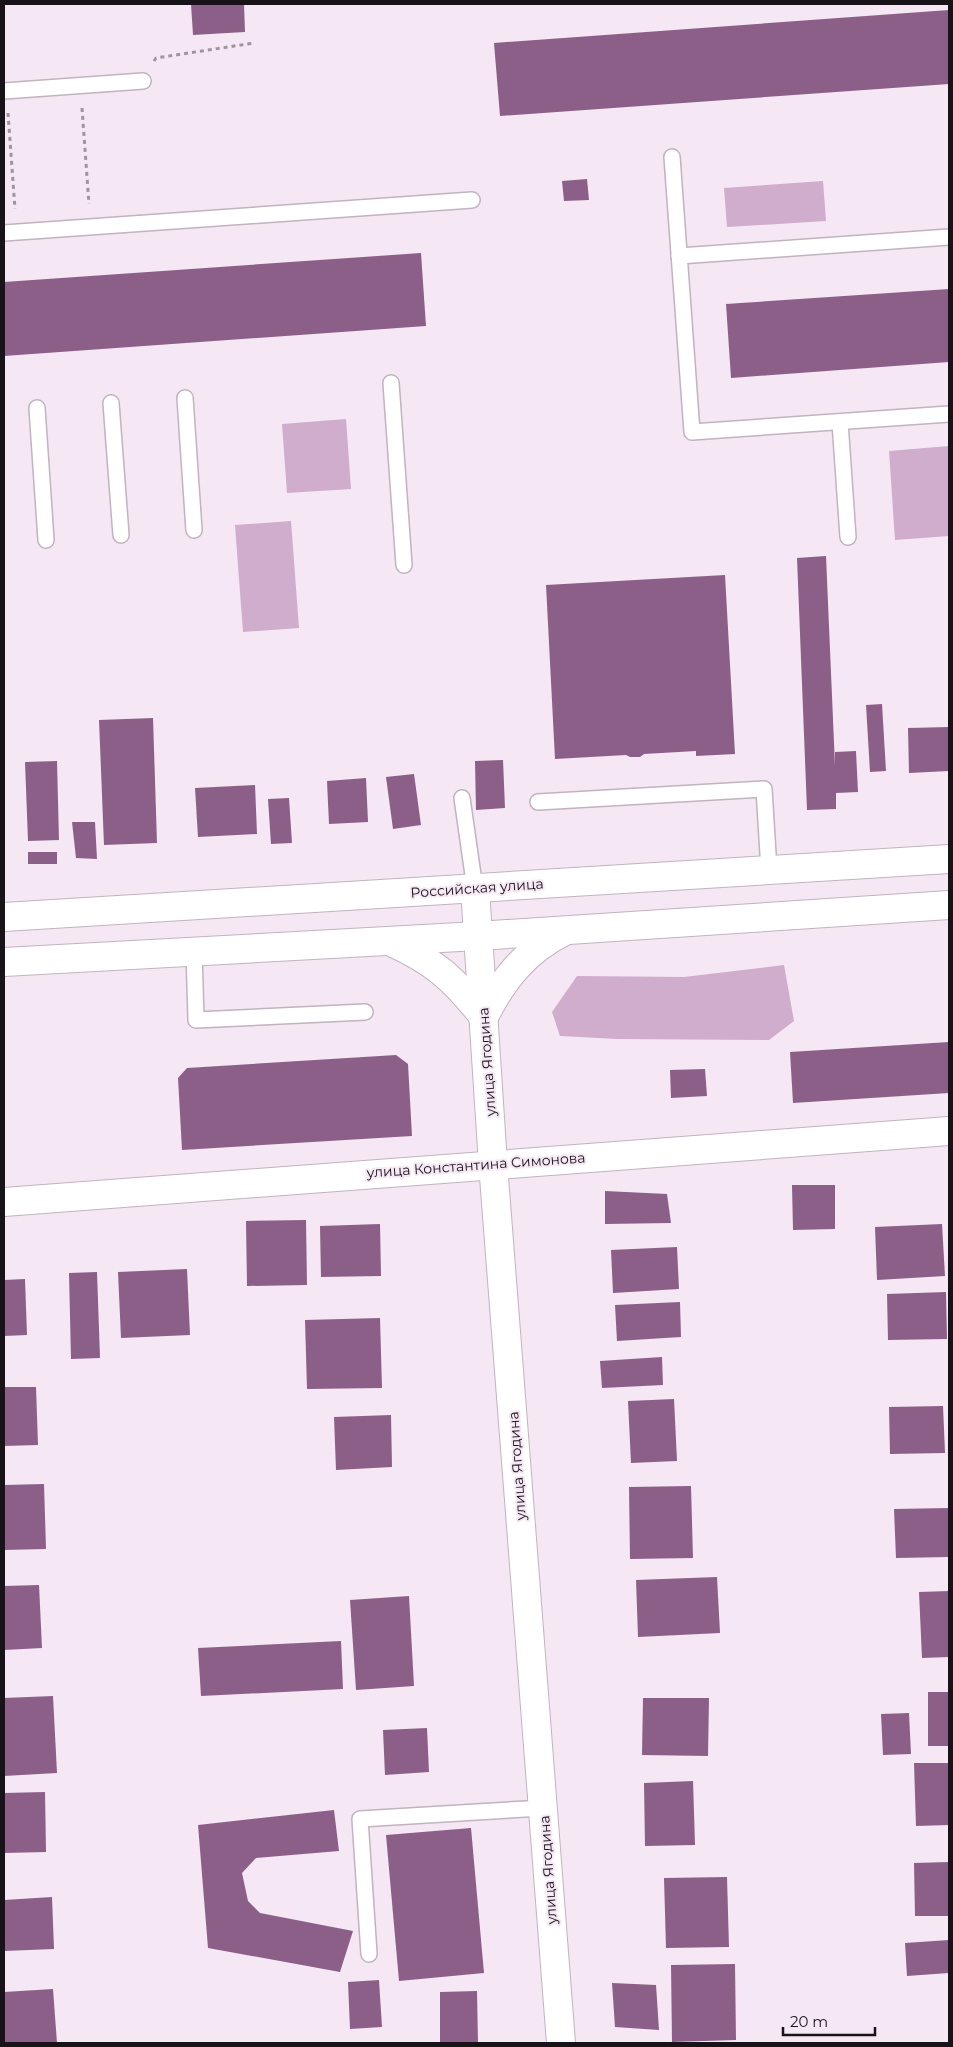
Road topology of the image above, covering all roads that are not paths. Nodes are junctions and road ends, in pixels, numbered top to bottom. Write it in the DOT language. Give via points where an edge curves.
graph roads {
  1 [pos="142,81"];
  2 [pos="5,91"];
  3 [pos="672,158"];
  4 [pos="472,200"];
  5 [pos="10,233"];
  6 [pos="949,237"];
  7 [pos="679,256"];
  8 [pos="391,383"];
  9 [pos="184,398"];
  10 [pos="111,403"];
  11 [pos="37,408"];
  12 [pos="949,414"];
  13 [pos="840,422"];
  14 [pos="194,530"];
  15 [pos="120,535"];
  16 [pos="848,537"];
  17 [pos="46,540"];
  18 [pos="404,565"];
  19 [pos="462,798"];
  20 [pos="538,802"];
  21 [pos="949,859"];
  22 [pos="769,870"];
  23 [pos="475,889"];
  24 [pos="949,905"];
  25 [pos="4,917"];
  26 [pos="568,930"];
  27 [pos="478,936"];
  28 [pos="386,940"];
  29 [pos="194,950"];
  30 [pos="4,962"];
  31 [pos="365,1012"];
  32 [pos="484,1017"];
  33 [pos="949,1130"];
  34 [pos="493,1164"];
  35 [pos="4,1202"];
  36 [pos="543,1808"];
  37 [pos="369,1954"];
  38 [pos="561,2043"];
  1 -- 2 [label="lane"];
  3 -- 7 [label="lane"];
  4 -- 5 [label="lane"];
  6 -- 7 [label="lane"];
  7 -- 13 [label="lane" via="692,432"];
  8 -- 18 [label="lane"];
  9 -- 14 [label="lane"];
  10 -- 15 [label="lane"];
  11 -- 17 [label="lane"];
  12 -- 13 [label="lane"];
  13 -- 16 [label="lane"];
  19 -- 23 [label="lane"];
  20 -- 22 [label="lane" via="764,789"];
  21 -- 22 [label="street, Российская улица"];
  22 -- 23 [label="street, Российская улица"];
  23 -- 25 [label="street, Российская улица"];
  23 -- 27 [label="street, улица Ягодина"];
  24 -- 26 [label="street"];
  26 -- 27 [label="street"];
  26 -- 32 [label="street" via="549,939 522,960 498,990"];
  27 -- 28 [label="street"];
  27 -- 32 [label="street, улица Ягодина"];
  28 -- 29 [label="street"];
  28 -- 32 [label="street" via="438,968 452,979"];
  29 -- 30 [label="street"];
  29 -- 31 [label="lane" via="196,1020"];
  32 -- 34 [label="street, улица Ягодина"];
  33 -- 34 [label="street, улица Константина Симонова"];
  34 -- 35 [label="street, улица Константина Симонова"];
  34 -- 36 [label="street, улица Ягодина"];
  36 -- 37 [label="lane" via="360,1819"];
  36 -- 38 [label="street, улица Ягодина"];
}
